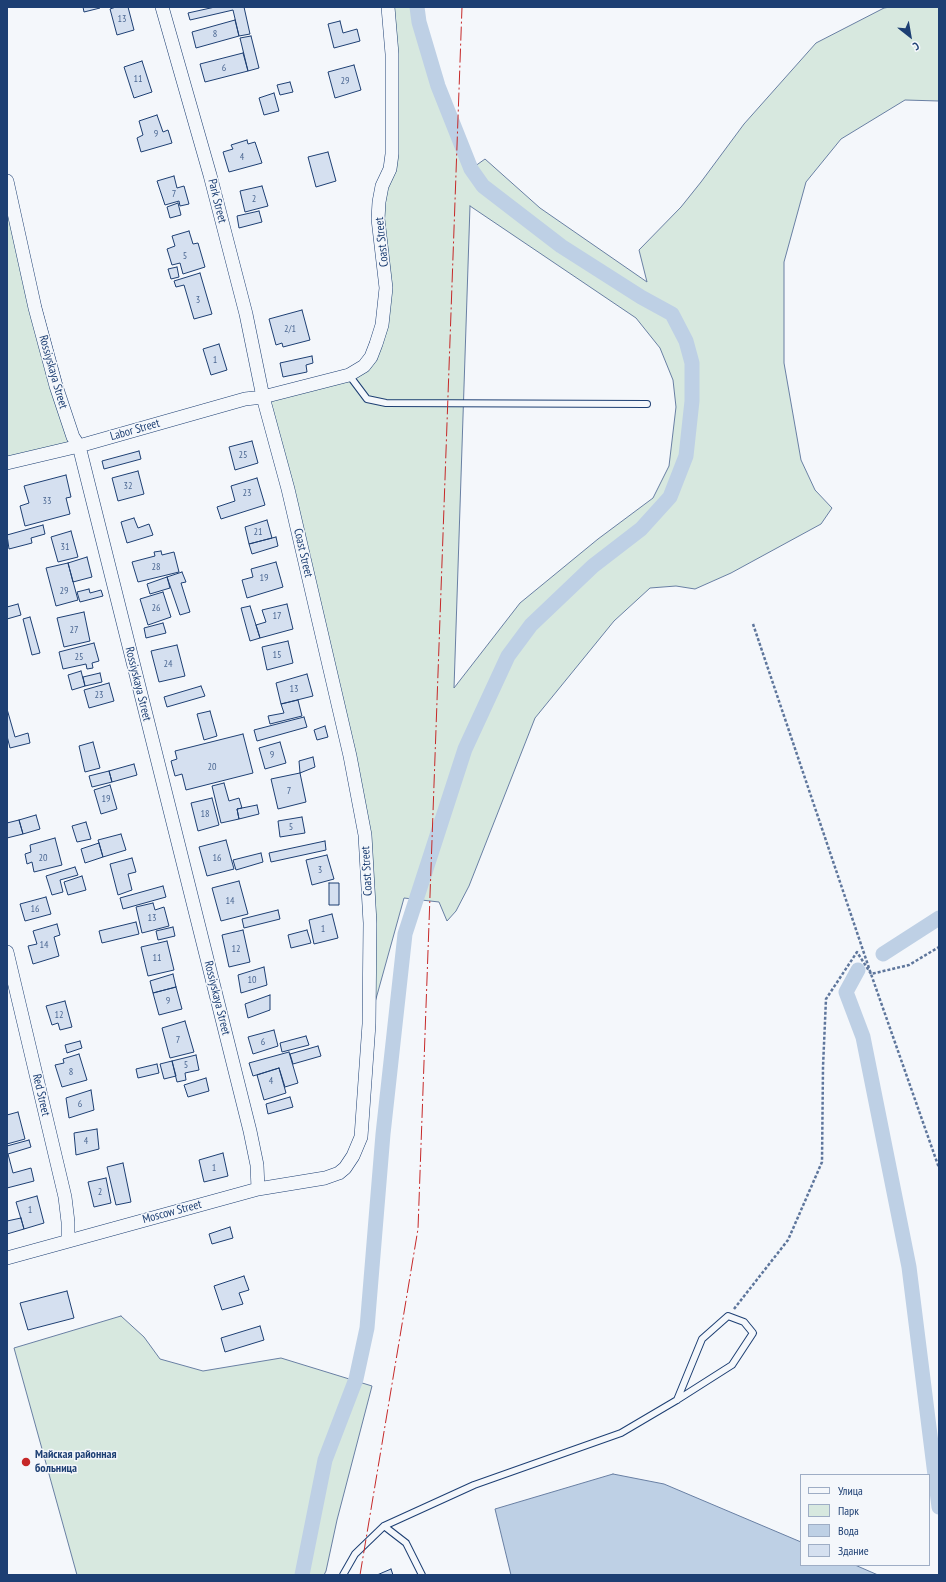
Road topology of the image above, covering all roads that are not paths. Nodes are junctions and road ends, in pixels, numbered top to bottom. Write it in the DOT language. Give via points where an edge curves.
graph roads {
  1 [pos="162,7"];
  2 [pos="388,7"];
  3 [pos="7,181"];
  4 [pos="349,375"];
  5 [pos="263,397"];
  6 [pos="646,404"];
  7 [pos="79,446"];
  8 [pos="7,463"];
  9 [pos="7,952"];
  10 [pos="339,1173"];
  11 [pos="258,1189"];
  12 [pos="68,1240"];
  13 [pos="7,1258"];
  14 [pos="677,1400"];
  15 [pos="384,1526"];
  16 [pos="343,1575"];
  17 [pos="422,1575"];
  1 -- 5 [label="street, Park Street" via="246,314"];
  2 -- 4 [label="street, Coast Street" via="392,54 392,154 390,169 378,202 385,272 385,307 371,357 364,366"];
  3 -- 7 [label="street, Rossiyskaya Street" via="35,308 56,386 73,437"];
  4 -- 5 [label="street, Coast Street"];
  4 -- 6 [label="lane" via="366,399 386,404"];
  5 -- 7 [label="street, Labor Street" via="245,399"];
  5 -- 10 [label="street, Coast Street" via="288,489 350,756 365,835 370,923 369,1024 361,1137 353,1156"];
  7 -- 8 [label="street, Labor Street"];
  7 -- 11 [label="street, Rossiyskaya Street" via="250,1131 257,1165"];
  9 -- 12 [label="street, Red Street" via="65,1196"];
  10 -- 11 [label="street, Moscow Street" via="325,1178"];
  11 -- 12 [label="street, Moscow Street"];
  12 -- 13 [label="street, Moscow Street"];
  14 -- 14 [label="lane" via="732,1365 753,1333 744,1322 728,1316 702,1339"];
  14 -- 15 [label="lane" via="621,1433 474,1485"];
  15 -- 16 [label="lane" via="355,1554"];
  15 -- 17 [label="lane" via="406,1543"];
}
